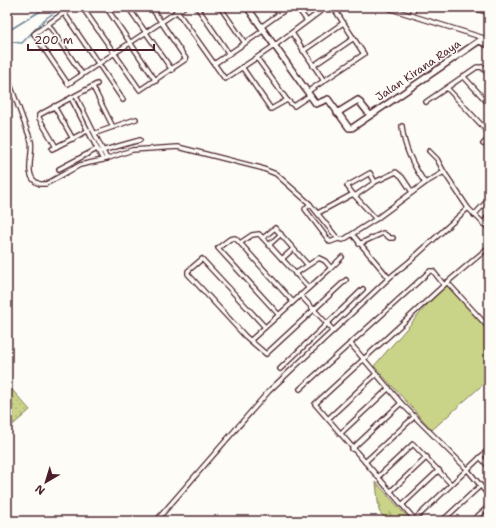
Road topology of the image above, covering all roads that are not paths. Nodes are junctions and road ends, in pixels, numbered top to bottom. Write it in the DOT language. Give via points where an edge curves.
graph roads {
  1 [pos="72,7"];
  2 [pos="82,7"];
  3 [pos="106,7"];
  4 [pos="128,7"];
  5 [pos="151,7"];
  6 [pos="174,7"];
  7 [pos="184,7"];
  8 [pos="197,7"];
  9 [pos="220,7"];
  10 [pos="247,7"];
  11 [pos="274,7"];
  12 [pos="289,7"];
  13 [pos="297,7"];
  14 [pos="326,7"];
  15 [pos="333,7"];
  16 [pos="414,7"];
  17 [pos="470,7"];
  18 [pos="391,8"];
  19 [pos="483,9"];
  20 [pos="177,12"];
  21 [pos="64,13"];
  22 [pos="489,13"];
  23 [pos="279,14"];
  24 [pos="412,15"];
  25 [pos="306,21"];
  26 [pos="161,22"];
  27 [pos="343,23"];
  28 [pos="48,24"];
  29 [pos="262,29"];
  30 [pos="145,32"];
  31 [pos="292,33"];
  32 [pos="354,38"];
  33 [pos="488,39"];
  34 [pos="479,41"];
  35 [pos="130,43"];
  36 [pos="245,43"];
  37 [pos="489,45"];
  38 [pos="274,46"];
  39 [pos="303,51"];
  40 [pos="114,54"];
  41 [pos="229,54"];
  42 [pos="257,58"];
  43 [pos="98,64"];
  44 [pos="214,64"];
  45 [pos="313,66"];
  46 [pos="242,67"];
  47 [pos="482,67"];
  48 [pos="489,68"];
  49 [pos="172,70"];
  50 [pos="82,74"];
  51 [pos="489,75"];
  52 [pos="7,76"];
  53 [pos="463,76"];
  54 [pos="156,81"];
  55 [pos="324,81"];
  56 [pos="97,84"];
  57 [pos="92,87"];
  58 [pos="447,88"];
  59 [pos="308,94"];
  60 [pos="76,96"];
  61 [pos="71,98"];
  62 [pos="123,100"];
  63 [pos="287,100"];
  64 [pos="426,102"];
  65 [pos="489,104"];
  66 [pos="54,106"];
  67 [pos="337,113"];
  68 [pos="370,115"];
  69 [pos="136,119"];
  70 [pos="402,126"];
  71 [pos="113,127"];
  72 [pos="93,129"];
  73 [pos="88,131"];
  74 [pos="96,133"];
  75 [pos="489,133"];
  76 [pos="489,138"];
  77 [pos="72,139"];
  78 [pos="140,140"];
  79 [pos="483,144"];
  80 [pos="98,150"];
  81 [pos="104,150"];
  82 [pos="429,151"];
  83 [pos="105,160"];
  84 [pos="59,169"];
  85 [pos="444,172"];
  86 [pos="375,182"];
  87 [pos="425,183"];
  88 [pos="412,192"];
  89 [pos="354,195"];
  90 [pos="489,199"];
  91 [pos="310,204"];
  92 [pos="468,208"];
  93 [pos="318,213"];
  94 [pos="474,215"];
  95 [pos="489,215"];
  96 [pos="376,219"];
  97 [pos="325,222"];
  98 [pos="483,224"];
  99 [pos="318,226"];
  100 [pos="489,229"];
  101 [pos="281,234"];
  102 [pos="353,235"];
  103 [pos="263,238"];
  104 [pos="393,238"];
  105 [pos="338,239"];
  106 [pos="240,242"];
  107 [pos="359,244"];
  108 [pos="269,245"];
  109 [pos="489,247"];
  110 [pos="292,249"];
  111 [pos="342,257"];
  112 [pos="282,259"];
  113 [pos="307,264"];
  114 [pos="331,268"];
  115 [pos="295,274"];
  116 [pos="389,278"];
  117 [pos="346,280"];
  118 [pos="448,282"];
  119 [pos="444,285"];
  120 [pos="308,287"];
  121 [pos="363,289"];
  122 [pos="300,295"];
  123 [pos="293,302"];
  124 [pos="314,310"];
  125 [pos="279,315"];
  126 [pos="328,324"];
  127 [pos="265,327"];
  128 [pos="489,328"];
  129 [pos="334,331"];
  130 [pos="252,340"];
  131 [pos="350,343"];
  132 [pos="364,359"];
  133 [pos="280,369"];
  134 [pos="376,374"];
  135 [pos="389,388"];
  136 [pos="300,389"];
  137 [pos="401,403"];
  138 [pos="414,416"];
  139 [pos="328,420"];
  140 [pos="340,434"];
  141 [pos="352,448"];
  142 [pos="489,449"];
  143 [pos="427,457"];
  144 [pos="480,457"];
  145 [pos="365,462"];
  146 [pos="489,467"];
  147 [pos="467,469"];
  148 [pos="439,470"];
  149 [pos="378,477"];
  150 [pos="451,484"];
  151 [pos="480,486"];
  152 [pos="390,492"];
  153 [pos="489,496"];
  154 [pos="402,505"];
  155 [pos="489,506"];
  156 [pos="415,520"];
  157 [pos="156,521"];
  158 [pos="442,521"];
  159 [pos="472,521"];
  1 -- 21 [label="street"];
  2 -- 40 [label="street"];
  3 -- 35 [label="street"];
  4 -- 30 [label="street"];
  5 -- 26 [label="street"];
  6 -- 20 [label="street"];
  7 -- 20 [label="street"];
  8 -- 41 [label="street"];
  9 -- 36 [label="street"];
  10 -- 29 [label="street"];
  11 -- 23 [label="street"];
  12 -- 23 [label="street"];
  13 -- 25 [label="street"];
  14 -- 25 [label="street"];
  15 -- 27 [label="street"];
  16 -- 24 [label="street"];
  17 -- 19 [label="street"];
  18 -- 24 [label="street"];
  19 -- 22 [label="street"];
  20 -- 26 [label="street"];
  20 -- 44 [label="street"];
  21 -- 28 [label="street"];
  21 -- 43 [label="street"];
  23 -- 29 [label="street"];
  24 -- 33 [label="street"];
  25 -- 31 [label="street"];
  26 -- 30 [label="street"];
  26 -- 49 [label="street" via="186,58"];
  27 -- 32 [label="street"];
  27 -- 39 [label="street"];
  28 -- 50 [label="street"];
  28 -- 50 [label="street" via="34,34 68,84"];
  29 -- 36 [label="street"];
  29 -- 38 [label="street"];
  30 -- 35 [label="street"];
  30 -- 49 [label="street"];
  31 -- 38 [label="street"];
  31 -- 39 [label="street"];
  32 -- 45 [label="street"];
  32 -- 55 [label="street" via="364,54"];
  33 -- 34 [label="street, Jalan Kirana Raya"];
  34 -- 37 [label="street"];
  34 -- 68 [label="street, Jalan Kirana Raya"];
  35 -- 40 [label="street"];
  35 -- 54 [label="street"];
  36 -- 41 [label="street"];
  38 -- 42 [label="street"];
  38 -- 59 [label="street"];
  39 -- 45 [label="street"];
  40 -- 43 [label="street"];
  40 -- 54 [label="street" via="139,90"];
  41 -- 44 [label="street"];
  42 -- 46 [label="street"];
  42 -- 63 [label="street"];
  43 -- 50 [label="street"];
  43 -- 62 [label="street"];
  44 -- 46 [label="street" via="225,79"];
  45 -- 55 [label="street"];
  46 -- 63 [label="street" via="271,108"];
  47 -- 48 [label="street"];
  47 -- 51 [label="street"];
  47 -- 53 [label="street" via="477,67"];
  49 -- 54 [label="street"];
  52 -- 83 [label="street" via="31,141 29,168 36,183 46,184 80,165"];
  53 -- 58 [label="street"];
  53 -- 65 [label="street"];
  55 -- 59 [label="street"];
  56 -- 57 [label="street"];
  57 -- 60 [label="street"];
  57 -- 71 [label="street"];
  58 -- 64 [label="street"];
  58 -- 75 [label="street"];
  59 -- 63 [label="street" via="294,106"];
  59 -- 67 [label="street" via="317,105 328,99"];
  60 -- 61 [label="street"];
  60 -- 72 [label="street"];
  61 -- 66 [label="street"];
  61 -- 73 [label="street"];
  66 -- 77 [label="street"];
  66 -- 77 [label="street" via="38,116 54,148"];
  67 -- 68 [label="street, Jalan Kirana Raya" via="358,100"];
  67 -- 68 [label="street" via="349,128"];
  69 -- 71 [label="street"];
  70 -- 87 [label="street" via="403,139 411,160"];
  71 -- 74 [label="street"];
  72 -- 73 [label="street"];
  72 -- 74 [label="street"];
  73 -- 77 [label="street"];
  73 -- 80 [label="street"];
  74 -- 81 [label="street"];
  76 -- 79 [label="street"];
  78 -- 81 [label="street"];
  80 -- 81 [label="street"];
  80 -- 83 [label="street"];
  80 -- 84 [label="street"];
  81 -- 83 [label="street"];
  82 -- 85 [label="street"];
  83 -- 91 [label="street" via="132,150 178,147 271,171"];
  85 -- 87 [label="street"];
  85 -- 92 [label="street"];
  86 -- 88 [label="street" via="396,172"];
  86 -- 89 [label="street"];
  86 -- 89 [label="street" via="370,173 348,184"];
  87 -- 88 [label="street"];
  88 -- 96 [label="street"];
  89 -- 93 [label="street"];
  89 -- 96 [label="street"];
  90 -- 94 [label="street"];
  91 -- 93 [label="street"];
  91 -- 99 [label="street" via="305,210"];
  92 -- 94 [label="street"];
  92 -- 116 [label="street"];
  93 -- 97 [label="street"];
  94 -- 98 [label="street"];
  95 -- 98 [label="street"];
  96 -- 102 [label="street"];
  97 -- 99 [label="street"];
  97 -- 105 [label="street"];
  98 -- 100 [label="street"];
  99 -- 105 [label="street" via="330,242"];
  101 -- 103 [label="street" via="274,228"];
  101 -- 108 [label="street"];
  101 -- 110 [label="street"];
  102 -- 105 [label="street" via="345,240"];
  102 -- 107 [label="street"];
  103 -- 106 [label="street" via="257,234"];
  103 -- 108 [label="street"];
  104 -- 107 [label="street" via="383,233"];
  106 -- 123 [label="street"];
  106 -- 125 [label="street" via="232,238 218,248"];
  107 -- 116 [label="street"];
  108 -- 112 [label="street"];
  109 -- 118 [label="street"];
  110 -- 112 [label="street"];
  110 -- 113 [label="street"];
  111 -- 114 [label="street"];
  112 -- 115 [label="street"];
  113 -- 114 [label="street" via="319,258 325,260"];
  113 -- 115 [label="street"];
  114 -- 120 [label="street"];
  115 -- 120 [label="street"];
  116 -- 129 [label="street"];
  117 -- 124 [label="street"];
  118 -- 119 [label="street"];
  118 -- 128 [label="street"];
  119 -- 131 [label="street" via="433,271 430,271"];
  119 -- 132 [label="street"];
  120 -- 122 [label="street"];
  121 -- 126 [label="street"];
  122 -- 123 [label="street"];
  122 -- 124 [label="street"];
  123 -- 125 [label="street"];
  124 -- 126 [label="street"];
  124 -- 130 [label="street" via="266,354"];
  125 -- 127 [label="street"];
  126 -- 129 [label="street"];
  126 -- 133 [label="street"];
  127 -- 130 [label="street"];
  127 -- 130 [label="street" via="202,259 189,270 188,274 245,336"];
  129 -- 157 [label="street" via="269,391"];
  131 -- 132 [label="street"];
  131 -- 136 [label="street"];
  132 -- 134 [label="street"];
  132 -- 139 [label="street" via="315,404"];
  134 -- 135 [label="street"];
  134 -- 139 [label="street"];
  135 -- 137 [label="street"];
  135 -- 140 [label="street"];
  137 -- 138 [label="street"];
  137 -- 141 [label="street"];
  138 -- 145 [label="street"];
  138 -- 147 [label="street"];
  139 -- 140 [label="street"];
  140 -- 141 [label="street"];
  141 -- 145 [label="street"];
  142 -- 144 [label="street"];
  143 -- 148 [label="street"];
  143 -- 149 [label="street" via="413,444"];
  143 -- 152 [label="street"];
  144 -- 146 [label="street"];
  144 -- 147 [label="street"];
  145 -- 149 [label="street"];
  147 -- 150 [label="street"];
  147 -- 151 [label="street"];
  148 -- 150 [label="street"];
  148 -- 154 [label="street"];
  149 -- 152 [label="street"];
  150 -- 156 [label="street"];
  151 -- 153 [label="street"];
  151 -- 158 [label="street"];
  152 -- 154 [label="street"];
  154 -- 156 [label="street"];
  155 -- 159 [label="street"];
}
